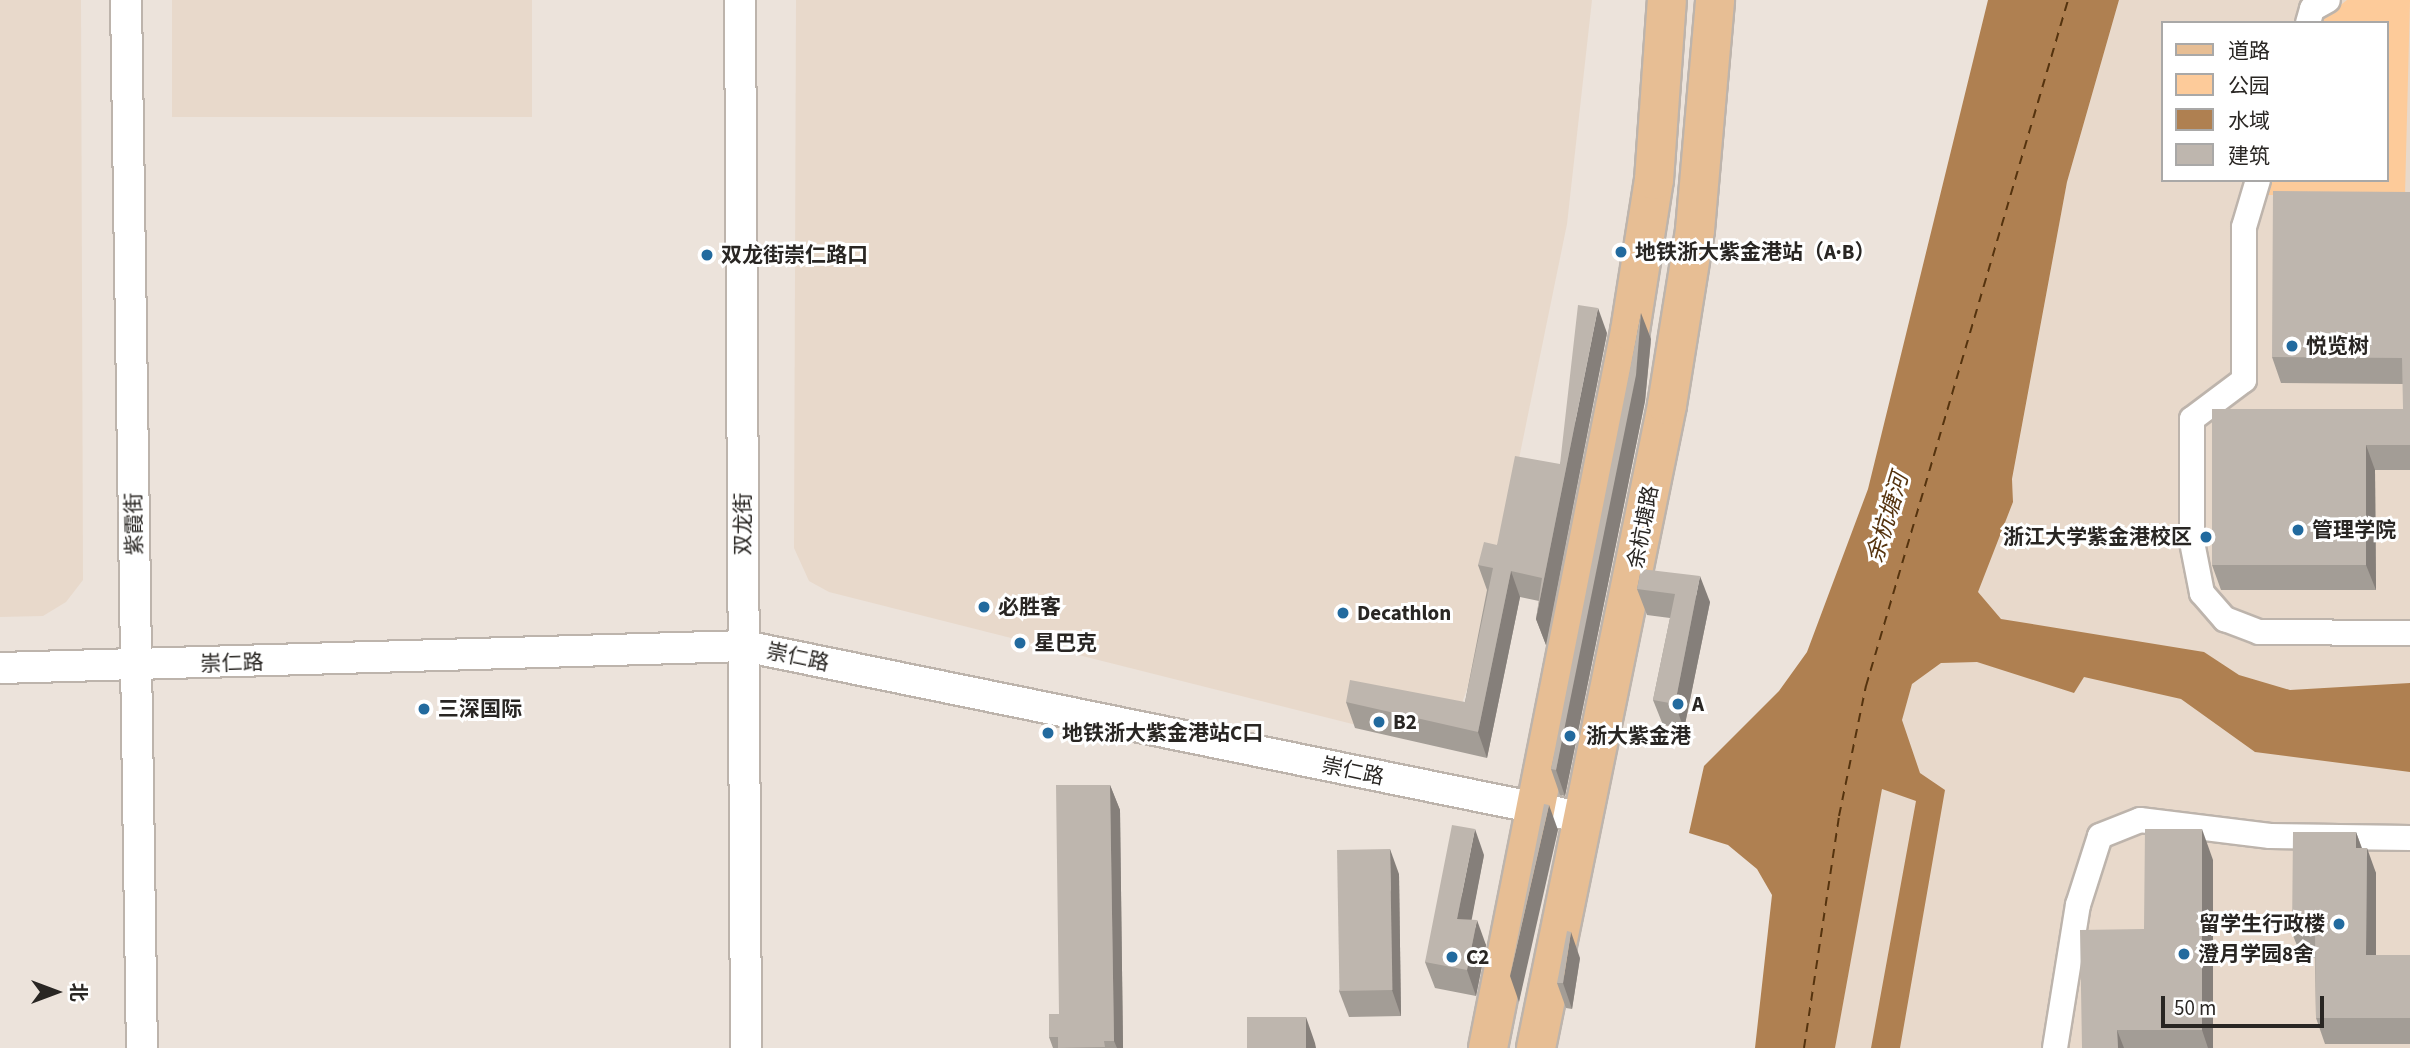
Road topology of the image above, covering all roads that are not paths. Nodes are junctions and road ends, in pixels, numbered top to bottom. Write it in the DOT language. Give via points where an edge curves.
graph roads {
  1 [pos="126,0"];
  2 [pos="740,0"];
  3 [pos="1667,0"];
  4 [pos="1715,0"];
  5 [pos="2328,0"];
  6 [pos="2309,21"];
  7 [pos="2257,182"];
  8 [pos="2410,633"];
  9 [pos="744,646"];
  10 [pos="136,667"];
  11 [pos="0,668"];
  12 [pos="1534,808"];
  13 [pos="1580,817"];
  14 [pos="2410,838"];
  15 [pos="142,1048"];
  16 [pos="746,1048"];
  17 [pos="1488,1048"];
  18 [pos="1536,1048"];
  19 [pos="2055,1048"];
  1 -- 10 [label="street, 紫霞街"];
  2 -- 9 [label="street, 双龙街"];
  3 -- 12 [label="main road" via="1654,180 1630,331"];
  4 -- 13 [label="main road, 余杭塘路" via="1695,230 1667,405 1606,720"];
  5 -- 6 [label="street" via="2312,9"];
  7 -- 8 [label="street" via="2244,228 2244,380 2192,419 2192,542 2202,593 2225,619 2259,632"];
  9 -- 10 [label="street, 崇仁路"];
  9 -- 12 [label="street, 崇仁路"];
  9 -- 16 [label="street, 双龙街"];
  10 -- 11 [label="street, 崇仁路"];
  10 -- 15 [label="street, 紫霞街"];
  12 -- 13 [label="street, 崇仁路"];
  12 -- 17 [label="main road"];
  13 -- 18 [label="main road, 余杭塘路"];
  14 -- 19 [label="street" via="2270,836 2140,820 2099,836 2078,905"];
}
